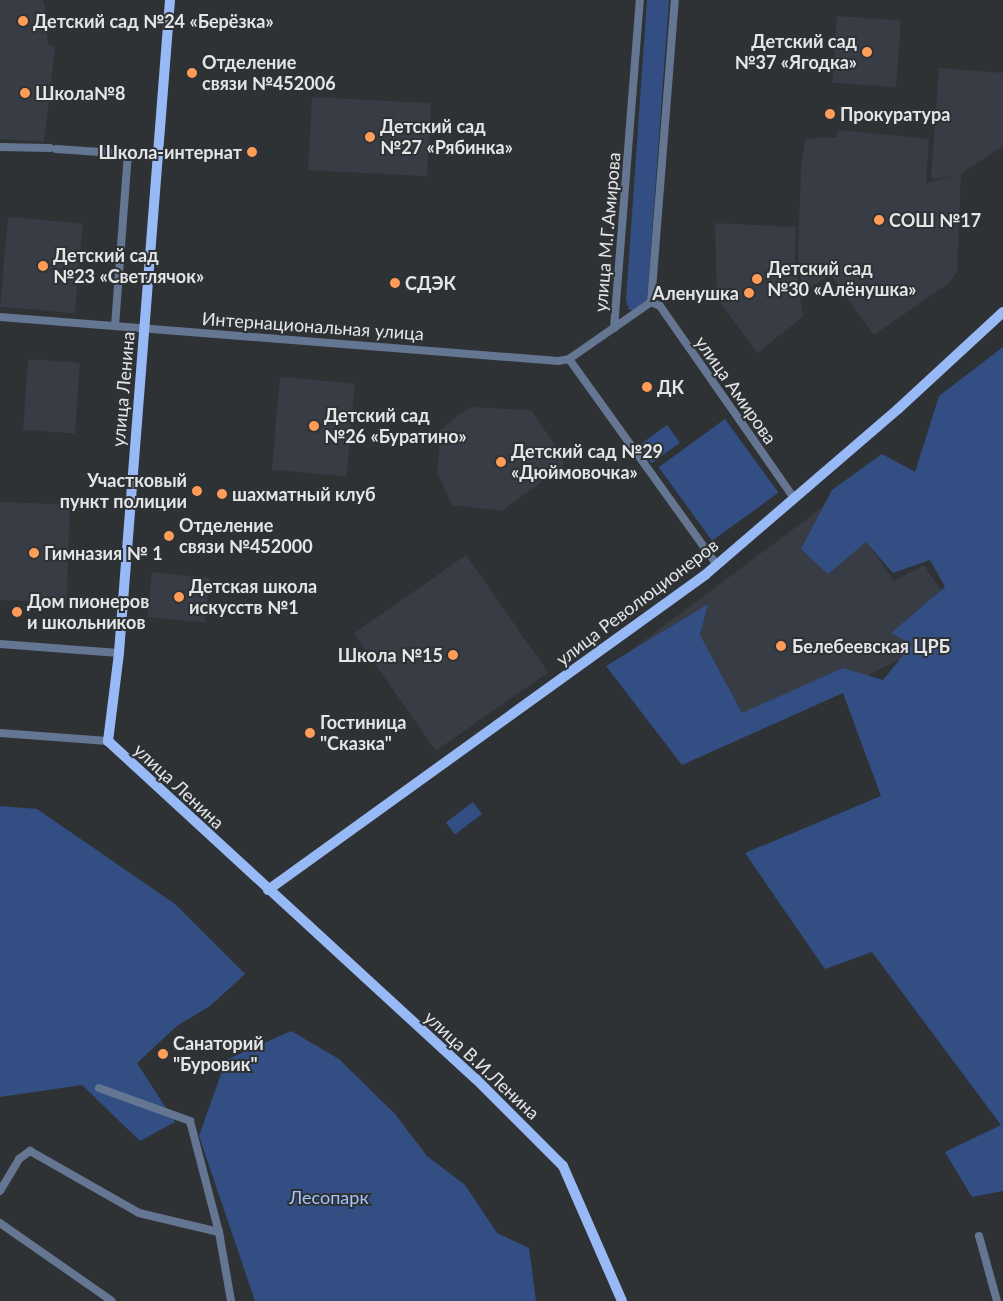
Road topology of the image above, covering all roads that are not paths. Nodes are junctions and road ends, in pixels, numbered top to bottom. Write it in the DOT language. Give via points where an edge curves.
graph roads {
  1 [pos="170,0"];
  2 [pos="640,0"];
  3 [pos="675,0"];
  4 [pos="0,147"];
  5 [pos="128,155"];
  6 [pos="159,156"];
  7 [pos="652,302"];
  8 [pos="1003,312"];
  9 [pos="0,317"];
  10 [pos="115,326"];
  11 [pos="144,328"];
  12 [pos="614,328"];
  13 [pos="569,359"];
  14 [pos="794,498"];
  15 [pos="717,565"];
  16 [pos="0,644"];
  17 [pos="119,652"];
  18 [pos="0,732"];
  19 [pos="108,741"];
  20 [pos="268,890"];
  21 [pos="99,1088"];
  22 [pos="0,1191"];
  23 [pos="0,1223"];
  24 [pos="219,1232"];
  25 [pos="979,1236"];
  26 [pos="112,1301"];
  27 [pos="231,1301"];
  28 [pos="622,1301"];
  29 [pos="997,1301"];
  1 -- 6 [label="main road, улица Ленина"];
  2 -- 12 [label="street, улица М.Г.Амирова"];
  3 -- 7 [label="street"];
  4 -- 5 [label="street"];
  5 -- 6 [label="street"];
  5 -- 10 [label="street"];
  6 -- 11 [label="main road, улица Ленина"];
  7 -- 12 [label="street, улица М.Г.Амирова"];
  7 -- 14 [label="street, улица Амирова" via="660,306"];
  8 -- 14 [label="main road, улица Революционеров" via="898,409"];
  9 -- 10 [label="street, Интернациональная улица"];
  10 -- 11 [label="street, Интернациональная улица"];
  11 -- 13 [label="street, Интернациональная улица" via="558,361"];
  11 -- 17 [label="main road, улица Ленина"];
  12 -- 13 [label="street"];
  13 -- 15 [label="street"];
  14 -- 15 [label="main road, улица Революционеров"];
  15 -- 20 [label="main road, улица Революционеров"];
  16 -- 17 [label="street"];
  17 -- 19 [label="main road, улица Ленина"];
  18 -- 19 [label="street"];
  19 -- 20 [label="main road, улица Ленина"];
  20 -- 28 [label="main road, улица В.И.Ленина" via="476,1079 563,1166"];
  21 -- 24 [label="street" via="190,1121"];
  22 -- 24 [label="street" via="19,1159 30,1151 138,1213"];
  23 -- 26 [label="street"];
  24 -- 27 [label="street"];
  25 -- 29 [label="street"];
}
